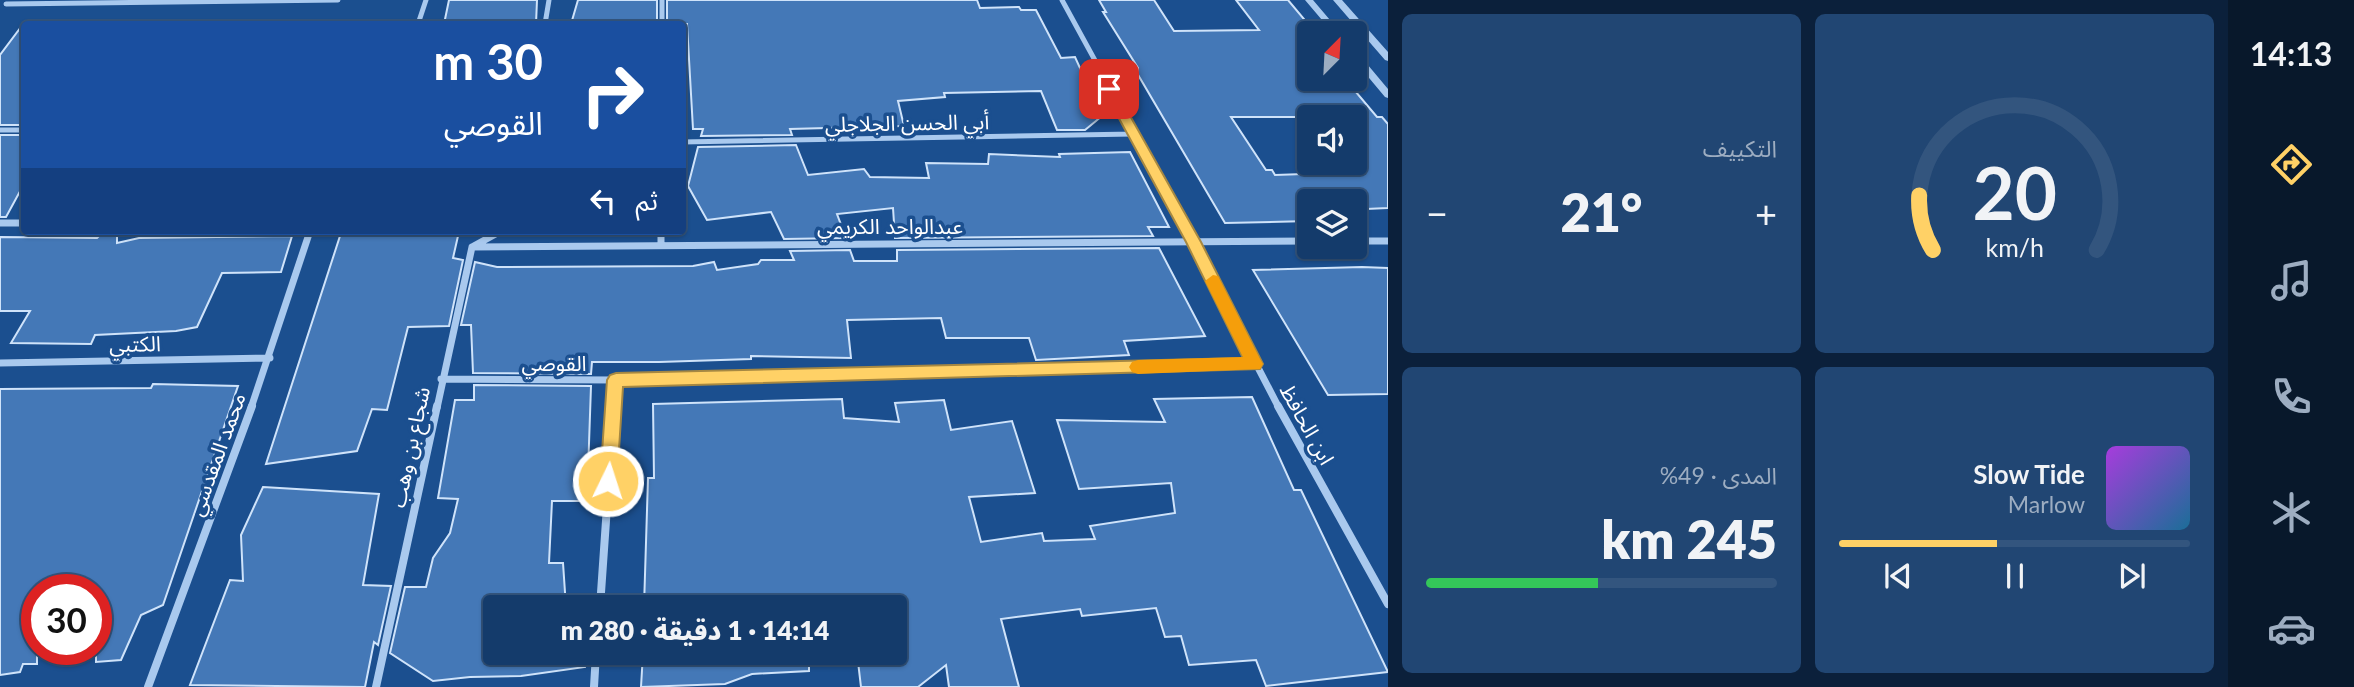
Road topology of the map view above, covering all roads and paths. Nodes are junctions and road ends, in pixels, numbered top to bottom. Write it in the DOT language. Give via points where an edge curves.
graph roads {
  1 [pos="338,0"];
  2 [pos="426,0"];
  3 [pos="549,0"];
  4 [pos="662,0"];
  5 [pos="1062,0"];
  6 [pos="1309,0"];
  7 [pos="1337,0"];
  8 [pos="7,2"];
  9 [pos="0,10"];
  10 [pos="419,21"];
  11 [pos="546,21"];
  12 [pos="663,21"];
  13 [pos="1327,21"];
  14 [pos="1388,58"];
  15 [pos="1367,69"];
  16 [pos="1388,94"];
  17 [pos="0,130"];
  18 [pos="21,130"];
  19 [pos="1133,134"];
  20 [pos="686,142"];
  21 [pos="0,223"];
  22 [pos="21,223"];
  23 [pos="309,235"];
  24 [pos="494,235"];
  25 [pos="661,235"];
  26 [pos="1297,241"];
  27 [pos="1367,241"];
  28 [pos="1388,241"];
  29 [pos="1194,242"];
  30 [pos="661,244"];
  31 [pos="472,247"];
  32 [pos="270,358"];
  33 [pos="0,363"];
  34 [pos="1254,364"];
  35 [pos="441,379"];
  36 [pos="616,380"];
  37 [pos="601,595"];
  38 [pos="1388,604"];
  39 [pos="595,665"];
  40 [pos="148,687"];
  41 [pos="376,687"];
  42 [pos="594,687"];
  1 -- 8 [label="street"];
  2 -- 10 [label="street"];
  3 -- 11 [label="street"];
  4 -- 12 [label="street"];
  5 -- 19 [label="street, ابن الحافظ"];
  6 -- 13 [label="street"];
  7 -- 14 [label="street"];
  8 -- 9 [label="street"];
  15 -- 16 [label="street"];
  17 -- 18 [label="street"];
  19 -- 20 [label="street, أبي الحسن الجلاجلي"];
  19 -- 29 [label="street, ابن الحافظ"];
  21 -- 22 [label="street"];
  23 -- 32 [label="street, محمد المقدسي"];
  24 -- 31 [label="street"];
  25 -- 30 [label="street"];
  26 -- 29 [label="street, عبدالواحد الكريمي"];
  27 -- 28 [label="street"];
  29 -- 30 [label="street, عبدالواحد الكريمي"];
  29 -- 34 [label="street, ابن الحافظ"];
  30 -- 31 [label="street, عبدالواحد الكريمي"];
  31 -- 35 [label="street, شجاع بن وهب"];
  32 -- 33 [label="street, الكتبي"];
  32 -- 40 [label="street, محمد المقدسي"];
  34 -- 36 [label="street, القوصي"];
  34 -- 38 [label="street, ابن الحافظ"];
  35 -- 36 [label="street, القوصي"];
  35 -- 41 [label="street, شجاع بن وهب"];
  36 -- 37 [label="street"];
  39 -- 42 [label="street"];
}
